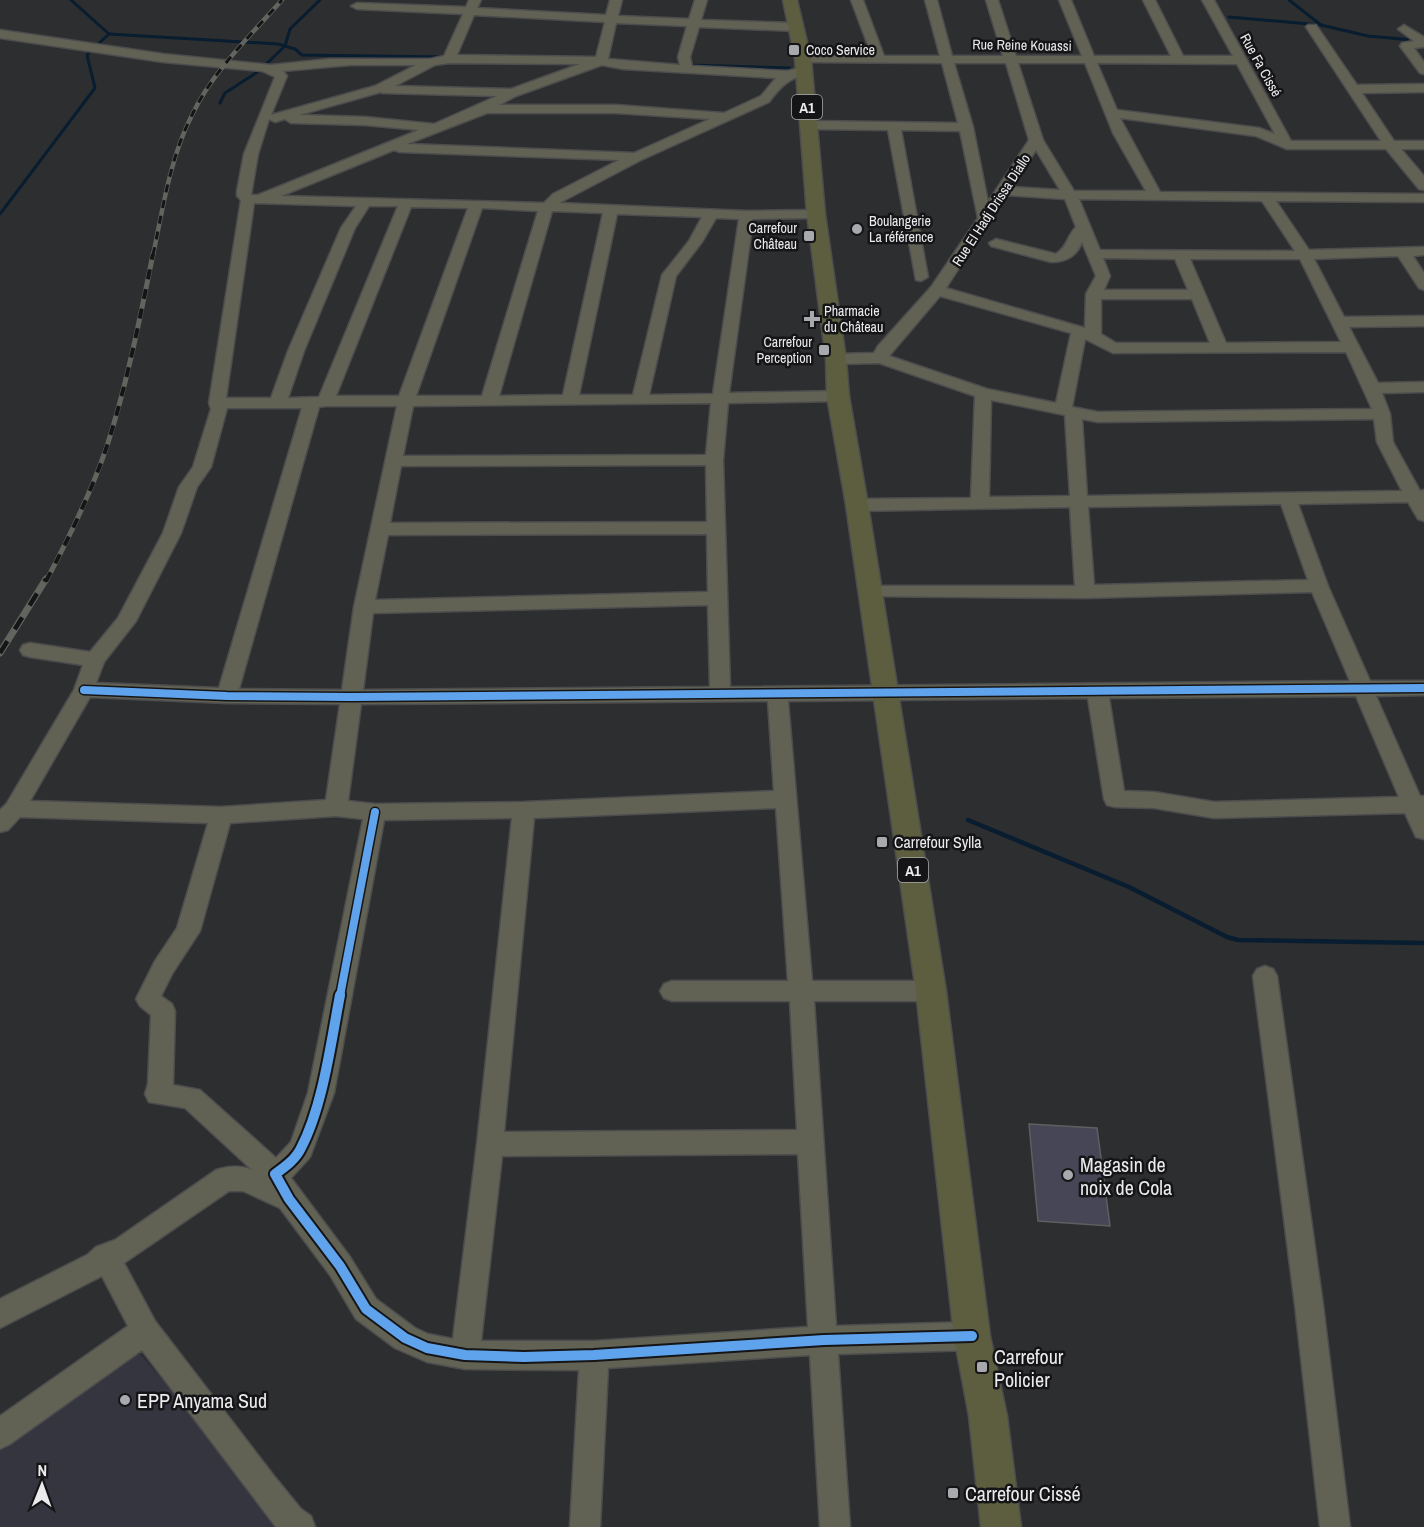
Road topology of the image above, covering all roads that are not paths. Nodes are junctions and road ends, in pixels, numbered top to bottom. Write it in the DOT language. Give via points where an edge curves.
graph roads {
  1 [pos="616,0"];
  2 [pos="701,0"];
  3 [pos="790,0"];
  4 [pos="857,0"];
  5 [pos="932,0"];
  6 [pos="992,0"];
  7 [pos="1065,0"];
  8 [pos="1149,0"];
  9 [pos="1208,0"];
  10 [pos="473,5"];
  11 [pos="357,6"];
  12 [pos="610,19"];
  13 [pos="694,24"];
  14 [pos="796,27"];
  15 [pos="1312,27"];
  16 [pos="1404,29"];
  17 [pos="0,34"];
  18 [pos="449,59"];
  19 [pos="879,59"];
  20 [pos="948,60"];
  21 [pos="1011,60"];
  22 [pos="1241,60"];
  23 [pos="1090,61"];
  24 [pos="1179,61"];
  25 [pos="432,62"];
  26 [pos="601,62"];
  27 [pos="803,65"];
  28 [pos="687,68"];
  29 [pos="271,69"];
  30 [pos="1424,70"];
  31 [pos="787,75"];
  32 [pos="1353,88"];
  33 [pos="1424,88"];
  34 [pos="379,89"];
  35 [pos="512,93"];
  36 [pos="483,109"];
  37 [pos="1112,113"];
  38 [pos="726,116"];
  39 [pos="269,118"];
  40 [pos="809,125"];
  41 [pos="894,126"];
  42 [pos="966,127"];
  43 [pos="437,128"];
  44 [pos="1036,140"];
  45 [pos="1287,145"];
  46 [pos="1424,145"];
  47 [pos="1391,146"];
  48 [pos="390,147"];
  49 [pos="636,157"];
  50 [pos="1418,168"];
  51 [pos="1424,186"];
  52 [pos="1003,191"];
  53 [pos="1071,195"];
  54 [pos="1156,196"];
  55 [pos="1266,197"];
  56 [pos="1424,198"];
  57 [pos="253,200"];
  58 [pos="365,202"];
  59 [pos="406,203"];
  60 [pos="477,204"];
  61 [pos="546,208"];
  62 [pos="611,210"];
  63 [pos="711,214"];
  64 [pos="816,214"];
  65 [pos="747,215"];
  66 [pos="985,219"];
  67 [pos="1083,228"];
  68 [pos="996,243"];
  69 [pos="1424,251"];
  70 [pos="1404,252"];
  71 [pos="1180,253"];
  72 [pos="1094,254"];
  73 [pos="1305,255"];
  74 [pos="921,278"];
  75 [pos="1424,285"];
  76 [pos="937,290"];
  77 [pos="1094,294"];
  78 [pos="1198,295"];
  79 [pos="1424,321"];
  80 [pos="1337,322"];
  81 [pos="1086,333"];
  82 [pos="1220,346"];
  83 [pos="1350,346"];
  84 [pos="880,358"];
  85 [pos="836,359"];
  86 [pos="1424,387"];
  87 [pos="1372,388"];
  88 [pos="983,393"];
  89 [pos="838,396"];
  90 [pos="720,399"];
  91 [pos="406,400"];
  92 [pos="489,400"];
  93 [pos="570,400"];
  94 [pos="640,400"];
  95 [pos="278,402"];
  96 [pos="319,402"];
  97 [pos="217,403"];
  98 [pos="1068,411"];
  99 [pos="1382,414"];
  100 [pos="714,460"];
  101 [pos="393,461"];
  102 [pos="1419,496"];
  103 [pos="1288,499"];
  104 [pos="980,501"];
  105 [pos="1078,502"];
  106 [pos="857,505"];
  107 [pos="1424,515"];
  108 [pos="715,528"];
  109 [pos="380,529"];
  110 [pos="1319,586"];
  111 [pos="871,592"];
  112 [pos="1085,592"];
  113 [pos="716,598"];
  114 [pos="364,607"];
  115 [pos="30,650"];
  116 [pos="95,660"];
  117 [pos="1424,688"];
  118 [pos="1097,689"];
  119 [pos="1365,689"];
  120 [pos="84,690"];
  121 [pos="884,691"];
  122 [pos="720,692"];
  123 [pos="777,692"];
  124 [pos="227,696"];
  125 [pos="351,697"];
  126 [pos="785,800"];
  127 [pos="1417,804"];
  128 [pos="336,808"];
  129 [pos="524,810"];
  130 [pos="375,812"];
  131 [pos="221,815"];
  132 [pos="8,816"];
  133 [pos="1424,831"];
  134 [pos="1265,976"];
  135 [pos="801,990"];
  136 [pos="672,991"];
  137 [pos="931,991"];
  138 [pos="810,1142"];
  139 [pos="490,1144"];
  140 [pos="274,1174"];
  141 [pos="289,1199"];
  142 [pos="106,1256"];
  143 [pos="0,1314"];
  144 [pos="145,1331"];
  145 [pos="972,1336"];
  146 [pos="824,1340"];
  147 [pos="465,1355"];
  148 [pos="594,1355"];
  149 [pos="0,1434"];
  150 [pos="294,1525"];
  151 [pos="585,1527"];
  152 [pos="835,1527"];
  153 [pos="1001,1527"];
  154 [pos="1335,1527"];
  1 -- 12 [label="street"];
  2 -- 13 [label="street"];
  3 -- 14 [label="main road, A1"];
  4 -- 19 [label="street"];
  5 -- 20 [label="street"];
  6 -- 21 [label="street, Rue El Hadj Drissa Diallo"];
  7 -- 23 [label="street"];
  8 -- 24 [label="street"];
  9 -- 22 [label="street, Rue Fa Cissé"];
  10 -- 11 [label="street"];
  10 -- 12 [label="street"];
  10 -- 18 [label="street"];
  12 -- 13 [label="street"];
  12 -- 26 [label="street"];
  13 -- 14 [label="street"];
  13 -- 28 [label="street" via="684,57"];
  14 -- 27 [label="main road, A1"];
  15 -- 32 [label="street"];
  16 -- 30 [label="street" via="1422,41 1406,46"];
  17 -- 29 [label="street"];
  18 -- 25 [label="street, Rue Reine Kouassi"];
  18 -- 26 [label="street, Rue Reine Kouassi"];
  19 -- 20 [label="street, Rue Reine Kouassi"];
  19 -- 27 [label="street, Rue Reine Kouassi"];
  20 -- 21 [label="street, Rue Reine Kouassi"];
  20 -- 42 [label="street"];
  21 -- 23 [label="street, Rue Reine Kouassi"];
  21 -- 44 [label="street, Rue El Hadj Drissa Diallo"];
  22 -- 24 [label="street, Rue Reine Kouassi"];
  22 -- 45 [label="street, Rue Fa Cissé"];
  23 -- 24 [label="street, Rue Reine Kouassi"];
  23 -- 37 [label="street"];
  25 -- 29 [label="street" via="302,64"];
  25 -- 34 [label="street"];
  26 -- 28 [label="street, Rue Reine Kouassi"];
  26 -- 35 [label="street"];
  27 -- 31 [label="street, Rue Reine Kouassi"];
  27 -- 40 [label="main road, A1"];
  28 -- 31 [label="street, Rue Reine Kouassi"];
  29 -- 39 [label="street" via="281,76"];
  31 -- 38 [label="street" via="765,99"];
  32 -- 33 [label="street"];
  32 -- 47 [label="street"];
  34 -- 35 [label="street"];
  34 -- 39 [label="street"];
  35 -- 36 [label="street"];
  36 -- 38 [label="street" via="616,109"];
  36 -- 43 [label="street"];
  37 -- 45 [label="street" via="1258,132"];
  37 -- 54 [label="street"];
  38 -- 49 [label="street"];
  39 -- 43 [label="street"];
  39 -- 57 [label="street" via="251,154 244,196"];
  40 -- 41 [label="street"];
  40 -- 64 [label="main road, A1"];
  41 -- 42 [label="street"];
  41 -- 74 [label="street"];
  42 -- 66 [label="street"];
  43 -- 48 [label="street"];
  44 -- 52 [label="street, Rue El Hadj Drissa Diallo"];
  44 -- 53 [label="street"];
  45 -- 47 [label="street"];
  46 -- 47 [label="street"];
  47 -- 50 [label="street"];
  48 -- 49 [label="street"];
  48 -- 57 [label="street"];
  49 -- 61 [label="street" via="558,197"];
  50 -- 51 [label="street"];
  52 -- 53 [label="street"];
  52 -- 66 [label="street, Rue El Hadj Drissa Diallo"];
  53 -- 54 [label="street"];
  53 -- 67 [label="street"];
  54 -- 55 [label="street"];
  55 -- 56 [label="street"];
  55 -- 73 [label="street"];
  57 -- 58 [label="street"];
  57 -- 97 [label="street"];
  58 -- 59 [label="street"];
  58 -- 95 [label="street" via="348,228"];
  59 -- 60 [label="street"];
  59 -- 96 [label="street"];
  60 -- 61 [label="street"];
  60 -- 91 [label="street"];
  61 -- 62 [label="street"];
  61 -- 92 [label="street"];
  62 -- 63 [label="street"];
  62 -- 93 [label="street"];
  63 -- 65 [label="street"];
  63 -- 94 [label="street" via="669,275"];
  64 -- 65 [label="street"];
  64 -- 85 [label="main road, A1"];
  65 -- 90 [label="street"];
  66 -- 76 [label="street, Rue El Hadj Drissa Diallo"];
  67 -- 68 [label="street" via="1072,250 1059,258"];
  67 -- 72 [label="street"];
  69 -- 70 [label="street"];
  70 -- 73 [label="street"];
  70 -- 75 [label="street"];
  71 -- 72 [label="street"];
  71 -- 73 [label="street"];
  71 -- 78 [label="street"];
  72 -- 77 [label="street" via="1102,276"];
  73 -- 80 [label="street"];
  76 -- 81 [label="street"];
  76 -- 84 [label="street, Rue El Hadj Drissa Diallo"];
  77 -- 78 [label="street"];
  77 -- 81 [label="street"];
  78 -- 82 [label="street"];
  79 -- 80 [label="street"];
  80 -- 83 [label="street"];
  81 -- 82 [label="street" via="1113,348"];
  81 -- 98 [label="street"];
  82 -- 83 [label="street"];
  83 -- 87 [label="street"];
  84 -- 85 [label="street"];
  84 -- 88 [label="street"];
  85 -- 89 [label="main road, A1"];
  86 -- 87 [label="street"];
  87 -- 99 [label="street"];
  88 -- 98 [label="street"];
  88 -- 104 [label="street"];
  89 -- 90 [label="street"];
  89 -- 106 [label="main road, A1"];
  90 -- 94 [label="street"];
  90 -- 100 [label="street"];
  91 -- 92 [label="street"];
  91 -- 96 [label="street"];
  91 -- 101 [label="street"];
  92 -- 93 [label="street"];
  93 -- 94 [label="street"];
  95 -- 96 [label="street"];
  95 -- 97 [label="street"];
  96 -- 124 [label="street"];
  97 -- 116 [label="street" via="219,409 202,466 188,487 172,533 126,621"];
  98 -- 99 [label="street" via="1098,417"];
  98 -- 105 [label="street"];
  99 -- 102 [label="street" via="1385,442"];
  100 -- 101 [label="street"];
  100 -- 108 [label="street"];
  101 -- 109 [label="street"];
  102 -- 103 [label="street"];
  102 -- 107 [label="street"];
  103 -- 105 [label="street"];
  103 -- 110 [label="street"];
  104 -- 105 [label="street"];
  104 -- 106 [label="street"];
  105 -- 112 [label="street"];
  106 -- 111 [label="main road, A1"];
  108 -- 109 [label="street"];
  108 -- 113 [label="street"];
  109 -- 114 [label="street"];
  110 -- 112 [label="street"];
  110 -- 119 [label="street"];
  111 -- 112 [label="street"];
  111 -- 121 [label="main road, A1"];
  113 -- 114 [label="street"];
  113 -- 122 [label="street"];
  114 -- 125 [label="street"];
  115 -- 116 [label="street"];
  116 -- 120 [label="street"];
  117 -- 119 [label="street"];
  118 -- 119 [label="street"];
  118 -- 121 [label="street"];
  118 -- 127 [label="street" via="1115,799 1154,800 1214,810"];
  119 -- 127 [label="street"];
  120 -- 124 [label="street"];
  120 -- 132 [label="street"];
  121 -- 123 [label="street"];
  121 -- 137 [label="main road, A1"];
  122 -- 123 [label="street"];
  122 -- 125 [label="street"];
  123 -- 126 [label="street"];
  124 -- 125 [label="street"];
  125 -- 128 [label="street"];
  126 -- 129 [label="street"];
  126 -- 135 [label="street"];
  127 -- 133 [label="street"];
  128 -- 130 [label="street"];
  128 -- 131 [label="street"];
  129 -- 130 [label="street"];
  129 -- 139 [label="street"];
  130 -- 140 [label="street" via="321,1093 301,1149"];
  131 -- 132 [label="street"];
  131 -- 140 [label="street" via="188,931 148,999 163,1011 158,1094 191,1098"];
  134 -- 154 [label="street"];
  135 -- 136 [label="street"];
  135 -- 137 [label="street"];
  135 -- 138 [label="street"];
  137 -- 145 [label="main road, A1"];
  138 -- 139 [label="street"];
  138 -- 146 [label="street"];
  139 -- 147 [label="street"];
  140 -- 141 [label="street"];
  141 -- 142 [label="street" via="244,1179 230,1178 122,1251"];
  141 -- 147 [label="street" via="340,1266 366,1309 405,1338 427,1348"];
  142 -- 143 [label="street"];
  142 -- 144 [label="street"];
  144 -- 149 [label="street"];
  144 -- 150 [label="street"];
  145 -- 146 [label="street"];
  145 -- 153 [label="main road, A1" via="988,1416"];
  146 -- 148 [label="street"];
  146 -- 152 [label="street"];
  147 -- 148 [label="street"];
  148 -- 151 [label="street"];
}
